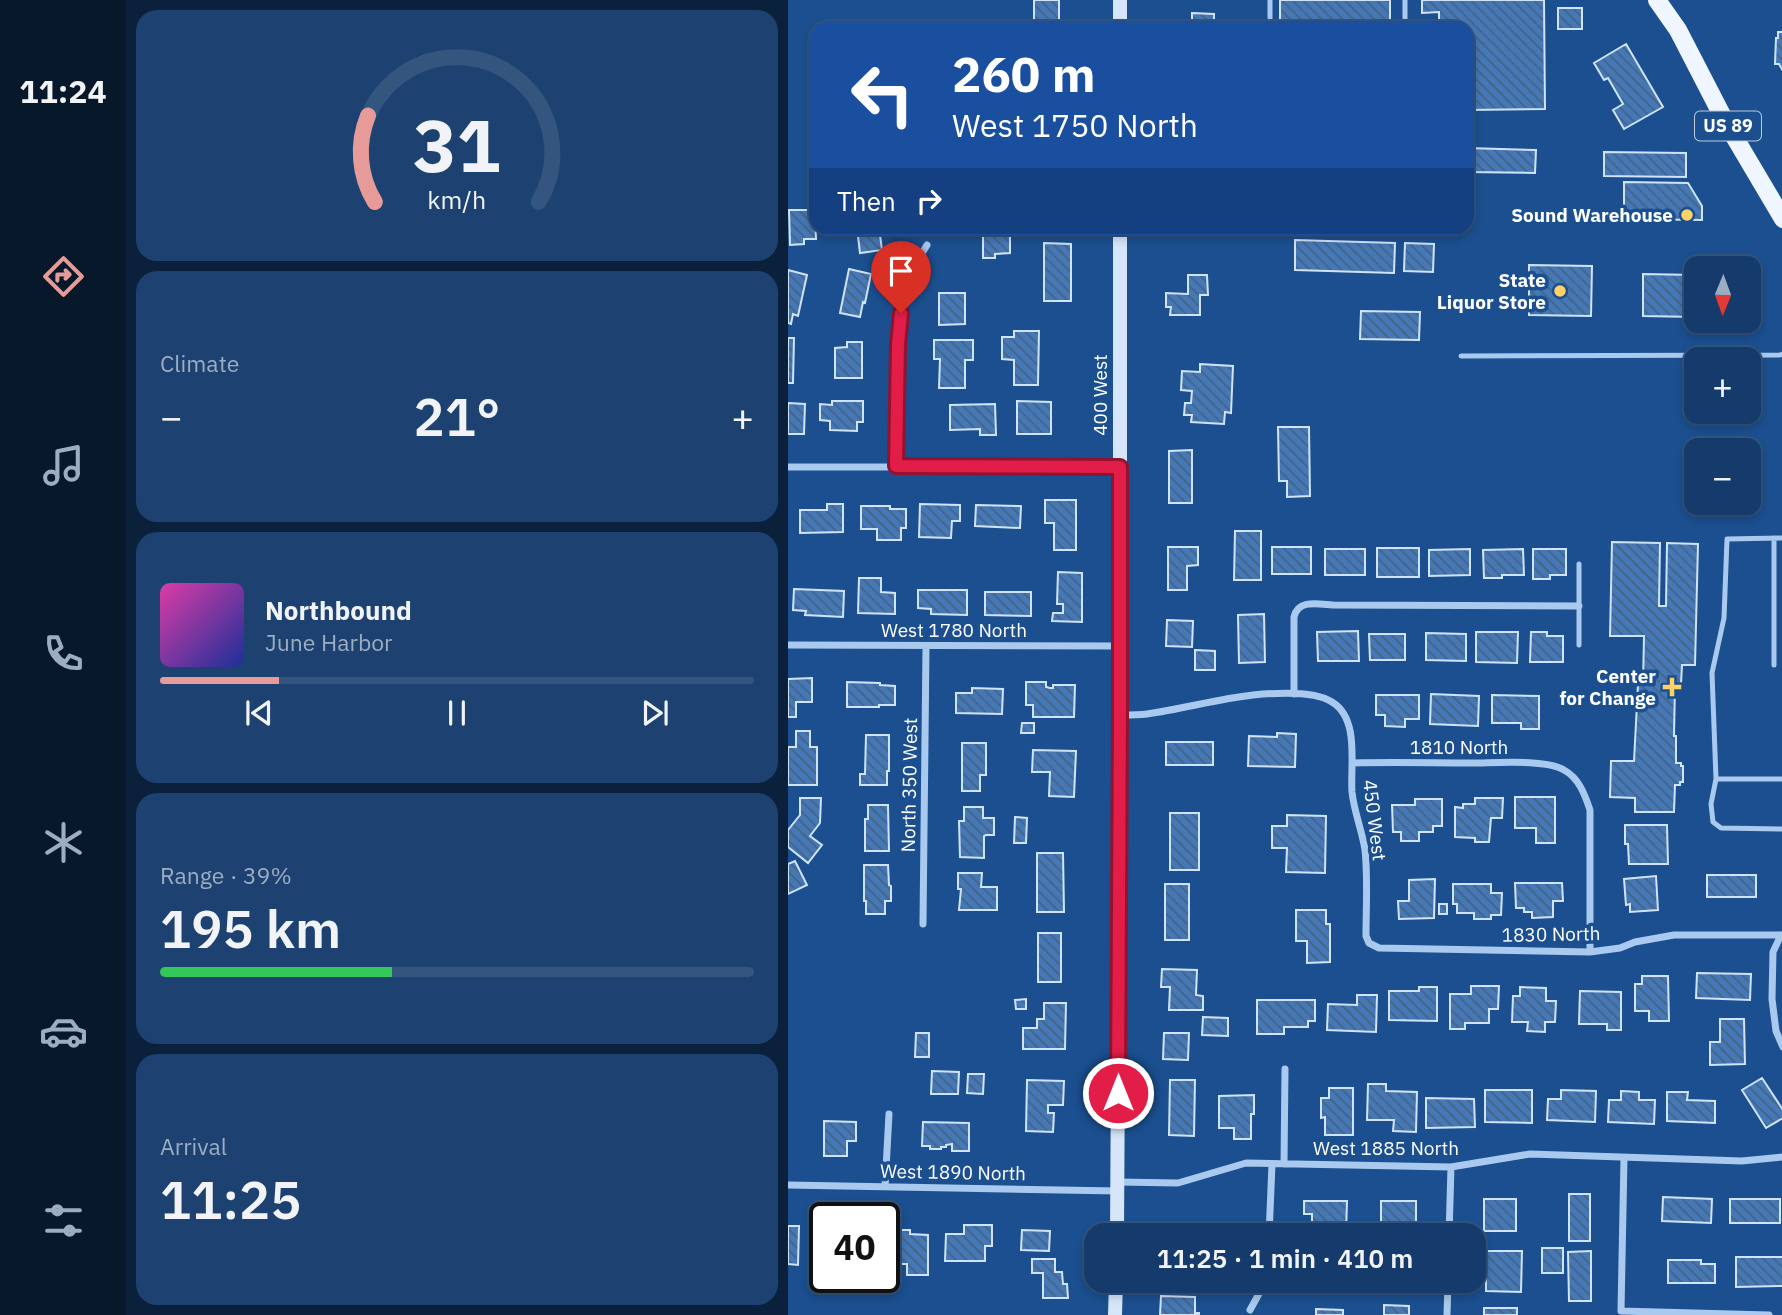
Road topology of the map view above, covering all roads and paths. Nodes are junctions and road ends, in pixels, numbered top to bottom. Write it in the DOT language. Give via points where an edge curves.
graph roads {
  1 [pos="1120,0"];
  2 [pos="1270,0"];
  3 [pos="1405,0"];
  4 [pos="1657,0"];
  5 [pos="1672,0"];
  6 [pos="1120,21"];
  7 [pos="1270,21"];
  8 [pos="1405,21"];
  9 [pos="1678,30"];
  10 [pos="1782,216"];
  11 [pos="1120,235"];
  12 [pos="927,245"];
  13 [pos="1783,354"];
  14 [pos="1461,356"];
  15 [pos="896,466"];
  16 [pos="788,467"];
  17 [pos="1120,467"];
  18 [pos="1774,538"];
  19 [pos="1783,538"];
  20 [pos="1579,564"];
  21 [pos="1579,606"];
  22 [pos="788,645"];
  23 [pos="1579,645"];
  24 [pos="1120,646"];
  25 [pos="926,647"];
  26 [pos="1774,664"];
  27 [pos="1294,694"];
  28 [pos="1120,715"];
  29 [pos="1353,763"];
  30 [pos="1716,779"];
  31 [pos="1783,779"];
  32 [pos="1783,830"];
  33 [pos="923,924"];
  34 [pos="1782,935"];
  35 [pos="1366,936"];
  36 [pos="1590,952"];
  37 [pos="1783,1047"];
  38 [pos="1284,1069"];
  39 [pos="889,1114"];
  40 [pos="1783,1157"];
  41 [pos="1624,1158"];
  42 [pos="1272,1164"];
  43 [pos="1284,1164"];
  44 [pos="1451,1167"];
  45 [pos="788,1185"];
  46 [pos="1118,1186"];
  47 [pos="885,1187"];
  48 [pos="1117,1223"];
  49 [pos="1270,1223"];
  50 [pos="1449,1223"];
  51 [pos="1116,1293"];
  52 [pos="1259,1293"];
  53 [pos="1448,1293"];
  54 [pos="1250,1310"];
  55 [pos="1739,1314"];
  56 [pos="1115,1315"];
  57 [pos="1447,1315"];
  58 [pos="1769,1315"];
  1 -- 6 [label="street"];
  2 -- 7 [label="lane"];
  3 -- 8 [label="lane"];
  4 -- 9 [label="main road, US 89"];
  5 -- 9 [label="main road, US 89"];
  9 -- 10 [label="main road, US 89"];
  11 -- 17 [label="street, 400 West"];
  12 -- 15 [label="street" via="908,276 898,328"];
  13 -- 14 [label="lane"];
  15 -- 16 [label="street"];
  15 -- 17 [label="street"];
  17 -- 24 [label="street, 400 West"];
  18 -- 19 [label="lane"];
  18 -- 26 [label="lane"];
  18 -- 30 [label="lane" via="1727,538 1724,618 1711,674"];
  20 -- 21 [label="lane"];
  21 -- 23 [label="lane"];
  21 -- 27 [label="street" via="1302,605 1294,617"];
  22 -- 25 [label="street, West 1780 North"];
  24 -- 25 [label="street, West 1780 North"];
  24 -- 28 [label="street, 400 West"];
  25 -- 33 [label="street, North 350 West"];
  27 -- 28 [label="street" via="1218,699"];
  27 -- 29 [label="street, 450 West" via="1314,694 1342,710"];
  28 -- 46 [label="street, 400 West"];
  29 -- 35 [label="street, 450 West" via="1352,790 1366,860"];
  29 -- 36 [label="street, 1810 North" via="1516,763 1564,769 1578,783 1590,810"];
  30 -- 31 [label="lane"];
  30 -- 32 [label="lane" via="1713,822 1721,828"];
  34 -- 36 [label="street, 1830 North" via="1674,934"];
  34 -- 37 [label="street" via="1773,952 1772,999"];
  35 -- 36 [label="street, 1830 North" via="1372,945 1391,949"];
  38 -- 43 [label="street"];
  39 -- 47 [label="street"];
  40 -- 41 [label="street, West 1885 North" via="1742,1161"];
  41 -- 44 [label="street, West 1885 North" via="1530,1154"];
  41 -- 55 [label="street" via="1621,1311"];
  42 -- 43 [label="street, West 1885 North"];
  42 -- 46 [label="street, West 1885 North" via="1246,1163 1178,1183"];
  42 -- 49 [label="street"];
  43 -- 44 [label="street, West 1885 North"];
  44 -- 50 [label="street"];
  45 -- 47 [label="street, West 1890 North"];
  46 -- 47 [label="street, West 1890 North"];
  46 -- 48 [label="street, 400 West"];
  51 -- 56 [label="street"];
  52 -- 54 [label="street"];
  53 -- 57 [label="street"];
  55 -- 58 [label="street"];
}
